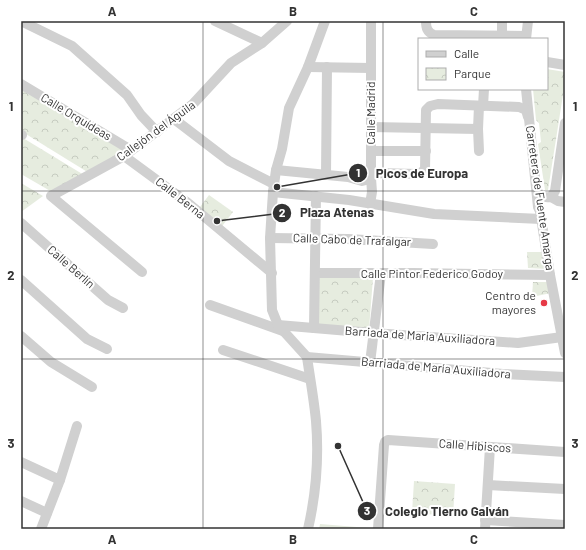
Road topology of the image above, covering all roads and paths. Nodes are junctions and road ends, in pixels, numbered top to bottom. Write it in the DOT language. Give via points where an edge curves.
graph roads {
  1 [pos="21,21"];
  2 [pos="215,21"];
  3 [pos="287,21"];
  4 [pos="325,21"];
  5 [pos="371,21"];
  6 [pos="502,21"];
  7 [pos="528,21"];
  8 [pos="426,24"];
  9 [pos="502,36"];
  10 [pos="485,37"];
  11 [pos="526,38"];
  12 [pos="262,43"];
  13 [pos="549,63"];
  14 [pos="565,65"];
  15 [pos="308,67"];
  16 [pos="327,67"];
  17 [pos="371,68"];
  18 [pos="21,84"];
  19 [pos="484,90"];
  20 [pos="527,90"];
  21 [pos="481,106"];
  22 [pos="528,117"];
  23 [pos="174,119"];
  24 [pos="565,123"];
  25 [pos="371,127"];
  26 [pos="426,128"];
  27 [pos="478,129"];
  28 [pos="157,132"];
  29 [pos="563,147"];
  30 [pos="371,151"];
  31 [pos="426,151"];
  32 [pos="479,151"];
  33 [pos="128,153"];
  34 [pos="276,170"];
  35 [pos="326,175"];
  36 [pos="371,178"];
  37 [pos="273,188"];
  38 [pos="538,192"];
  39 [pos="316,196"];
  40 [pos="549,197"];
  41 [pos="565,202"];
  42 [pos="370,204"];
  43 [pos="541,215"];
  44 [pos="21,224"];
  45 [pos="270,238"];
  46 [pos="314,238"];
  47 [pos="433,244"];
  48 [pos="142,272"];
  49 [pos="272,273"];
  50 [pos="315,273"];
  51 [pos="381,273"];
  52 [pos="550,275"];
  53 [pos="21,280"];
  54 [pos="210,305"];
  55 [pos="123,308"];
  56 [pos="561,313"];
  57 [pos="282,328"];
  58 [pos="314,328"];
  59 [pos="373,333"];
  60 [pos="21,336"];
  61 [pos="562,337"];
  62 [pos="107,349"];
  63 [pos="223,350"];
  64 [pos="565,353"];
  65 [pos="307,357"];
  66 [pos="370,363"];
  67 [pos="565,377"];
  68 [pos="310,379"];
  69 [pos="92,387"];
  70 [pos="77,426"];
  71 [pos="490,447"];
  72 [pos="565,452"];
  73 [pos="21,462"];
  74 [pos="60,480"];
  75 [pos="488,485"];
  76 [pos="565,489"];
  77 [pos="21,501"];
  78 [pos="48,513"];
  79 [pos="485,525"];
  80 [pos="565,526"];
  81 [pos="42,529"];
  82 [pos="308,529"];
  83 [pos="378,529"];
  1 -- 28 [label="street" via="72,46 127,95"];
  2 -- 12 [label="street"];
  3 -- 12 [label="street, Callejón del Águila"];
  4 -- 15 [label="street"];
  5 -- 17 [label="street, Calle Madrid"];
  6 -- 9 [label="street"];
  7 -- 11 [label="street"];
  8 -- 10 [label="street" via="428,31 434,35"];
  9 -- 10 [label="street"];
  9 -- 11 [label="street"];
  12 -- 23 [label="street, Callejón del Águila" via="231,63 194,104"];
  13 -- 14 [label="street"];
  15 -- 16 [label="street"];
  15 -- 34 [label="street" via="289,108"];
  16 -- 17 [label="street"];
  16 -- 35 [label="street"];
  17 -- 25 [label="street, Calle Madrid"];
  18 -- 33 [label="street, Calle Orquídeas"];
  19 -- 21 [label="street"];
  20 -- 22 [label="street, Carretera de Fuente Amarga"];
  21 -- 22 [label="street" via="521,107 526,110"];
  21 -- 26 [label="street" via="433,104 426,110"];
  21 -- 27 [label="street"];
  22 -- 38 [label="street, Carretera de Fuente Amarga"];
  23 -- 28 [label="street, Callejón del Águila"];
  23 -- 37 [label="street" via="229,161"];
  24 -- 29 [label="street"];
  25 -- 26 [label="street"];
  25 -- 30 [label="street, Calle Madrid"];
  26 -- 27 [label="street"];
  26 -- 31 [label="street"];
  27 -- 32 [label="street"];
  28 -- 33 [label="street, Callejón del Águila"];
  29 -- 40 [label="street" via="555,190"];
  30 -- 31 [label="street"];
  30 -- 36 [label="street, Calle Madrid"];
  31 -- 36 [label="street" via="425,170 418,174 376,173"];
  33 -- 48 [label="street, Callejón del Águila" via="51,196"];
  33 -- 49 [label="street, Calle Berna"];
  34 -- 35 [label="street"];
  34 -- 37 [label="street"];
  35 -- 36 [label="street" via="362,181"];
  36 -- 42 [label="street, Calle Madrid"];
  37 -- 39 [label="street"];
  37 -- 45 [label="street"];
  38 -- 40 [label="street"];
  38 -- 43 [label="street, Carretera de Fuente Amarga" via="538,208"];
  39 -- 42 [label="street"];
  39 -- 46 [label="street"];
  40 -- 41 [label="street"];
  40 -- 43 [label="street" via="544,200"];
  42 -- 43 [label="street" via="434,214"];
  43 -- 52 [label="street, Carretera de Fuente Amarga"];
  44 -- 55 [label="street, Calle Berlín" via="108,300"];
  45 -- 46 [label="street, Calle Cabo de Trafalgar"];
  45 -- 49 [label="street"];
  46 -- 47 [label="street, Calle Cabo de Trafalgar"];
  46 -- 50 [label="street"];
  49 -- 57 [label="street" via="272,310"];
  50 -- 51 [label="street, Calle Pintor Federico Godoy"];
  50 -- 58 [label="street"];
  51 -- 52 [label="street, Calle Pintor Federico Godoy"];
  51 -- 59 [label="street"];
  52 -- 56 [label="street, Carretera de Fuente Amarga"];
  53 -- 62 [label="street" via="87,339"];
  54 -- 57 [label="street, Barriada de Maria Auxiliadora"];
  56 -- 61 [label="street, Carretera de Fuente Amarga"];
  57 -- 58 [label="street, Barriada de Maria Auxiliadora"];
  57 -- 65 [label="street"];
  58 -- 59 [label="street, Barriada de Maria Auxiliadora"];
  59 -- 61 [label="street, Barriada de Maria Auxiliadora" via="518,343"];
  59 -- 66 [label="street"];
  60 -- 69 [label="street" via="51,362"];
  61 -- 64 [label="street, Carretera de Fuente Amarga"];
  63 -- 68 [label="street"];
  65 -- 66 [label="street, Barriada de María Auxiliadora"];
  65 -- 68 [label="street"];
  66 -- 67 [label="street, Barriada de María Auxiliadora"];
  68 -- 82 [label="street" via="316,422 316,452 314,495"];
  70 -- 74 [label="street"];
  71 -- 72 [label="street, Calle Hibiscos"];
  71 -- 75 [label="street"];
  71 -- 83 [label="street, Calle Hibiscos" via="388,440 385,442"];
  73 -- 74 [label="street"];
  74 -- 78 [label="street"];
  75 -- 76 [label="street"];
  75 -- 79 [label="street"];
  77 -- 78 [label="street"];
  78 -- 81 [label="street"];
  79 -- 80 [label="street"];
}
